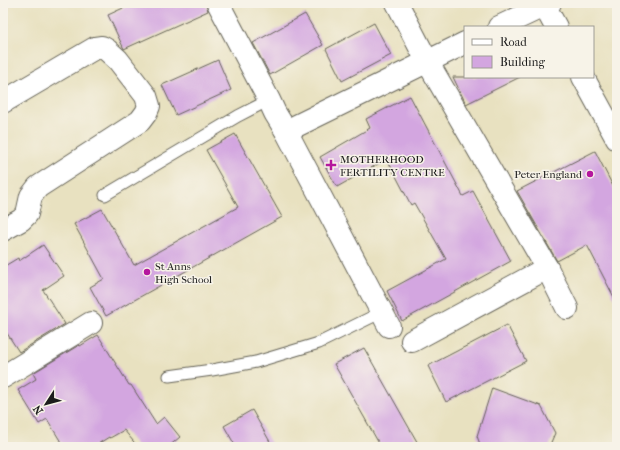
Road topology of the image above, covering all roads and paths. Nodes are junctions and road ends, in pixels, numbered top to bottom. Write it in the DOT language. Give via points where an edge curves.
graph roads {
  1 [pos="218,3"];
  2 [pos="397,3"];
  3 [pos="546,4"];
  4 [pos="501,26"];
  5 [pos="556,26"];
  6 [pos="464,43"];
  7 [pos="427,61"];
  8 [pos="584,78"];
  9 [pos="269,100"];
  10 [pos="3,102"];
  11 [pos="286,131"];
  12 [pos="617,139"];
  13 [pos="105,195"];
  14 [pos="3,230"];
  15 [pos="547,268"];
  16 [pos="566,308"];
  17 [pos="386,319"];
  18 [pos="91,323"];
  19 [pos="412,341"];
  20 [pos="169,376"];
  21 [pos="3,377"];
  1 -- 9 [label="street"];
  2 -- 7 [label="street"];
  3 -- 4 [label="street"];
  3 -- 5 [label="street"];
  6 -- 7 [label="street"];
  7 -- 11 [label="street"];
  7 -- 15 [label="street"];
  8 -- 12 [label="street"];
  9 -- 11 [label="street"];
  9 -- 13 [label="lane"];
  10 -- 14 [label="street" via="95,48 102,47 118,60 146,96 149,106 140,121 38,188 31,196 27,214"];
  11 -- 17 [label="street"];
  15 -- 16 [label="street"];
  15 -- 19 [label="street"];
  17 -- 20 [label="lane" via="256,362"];
  18 -- 21 [label="street"];
}
